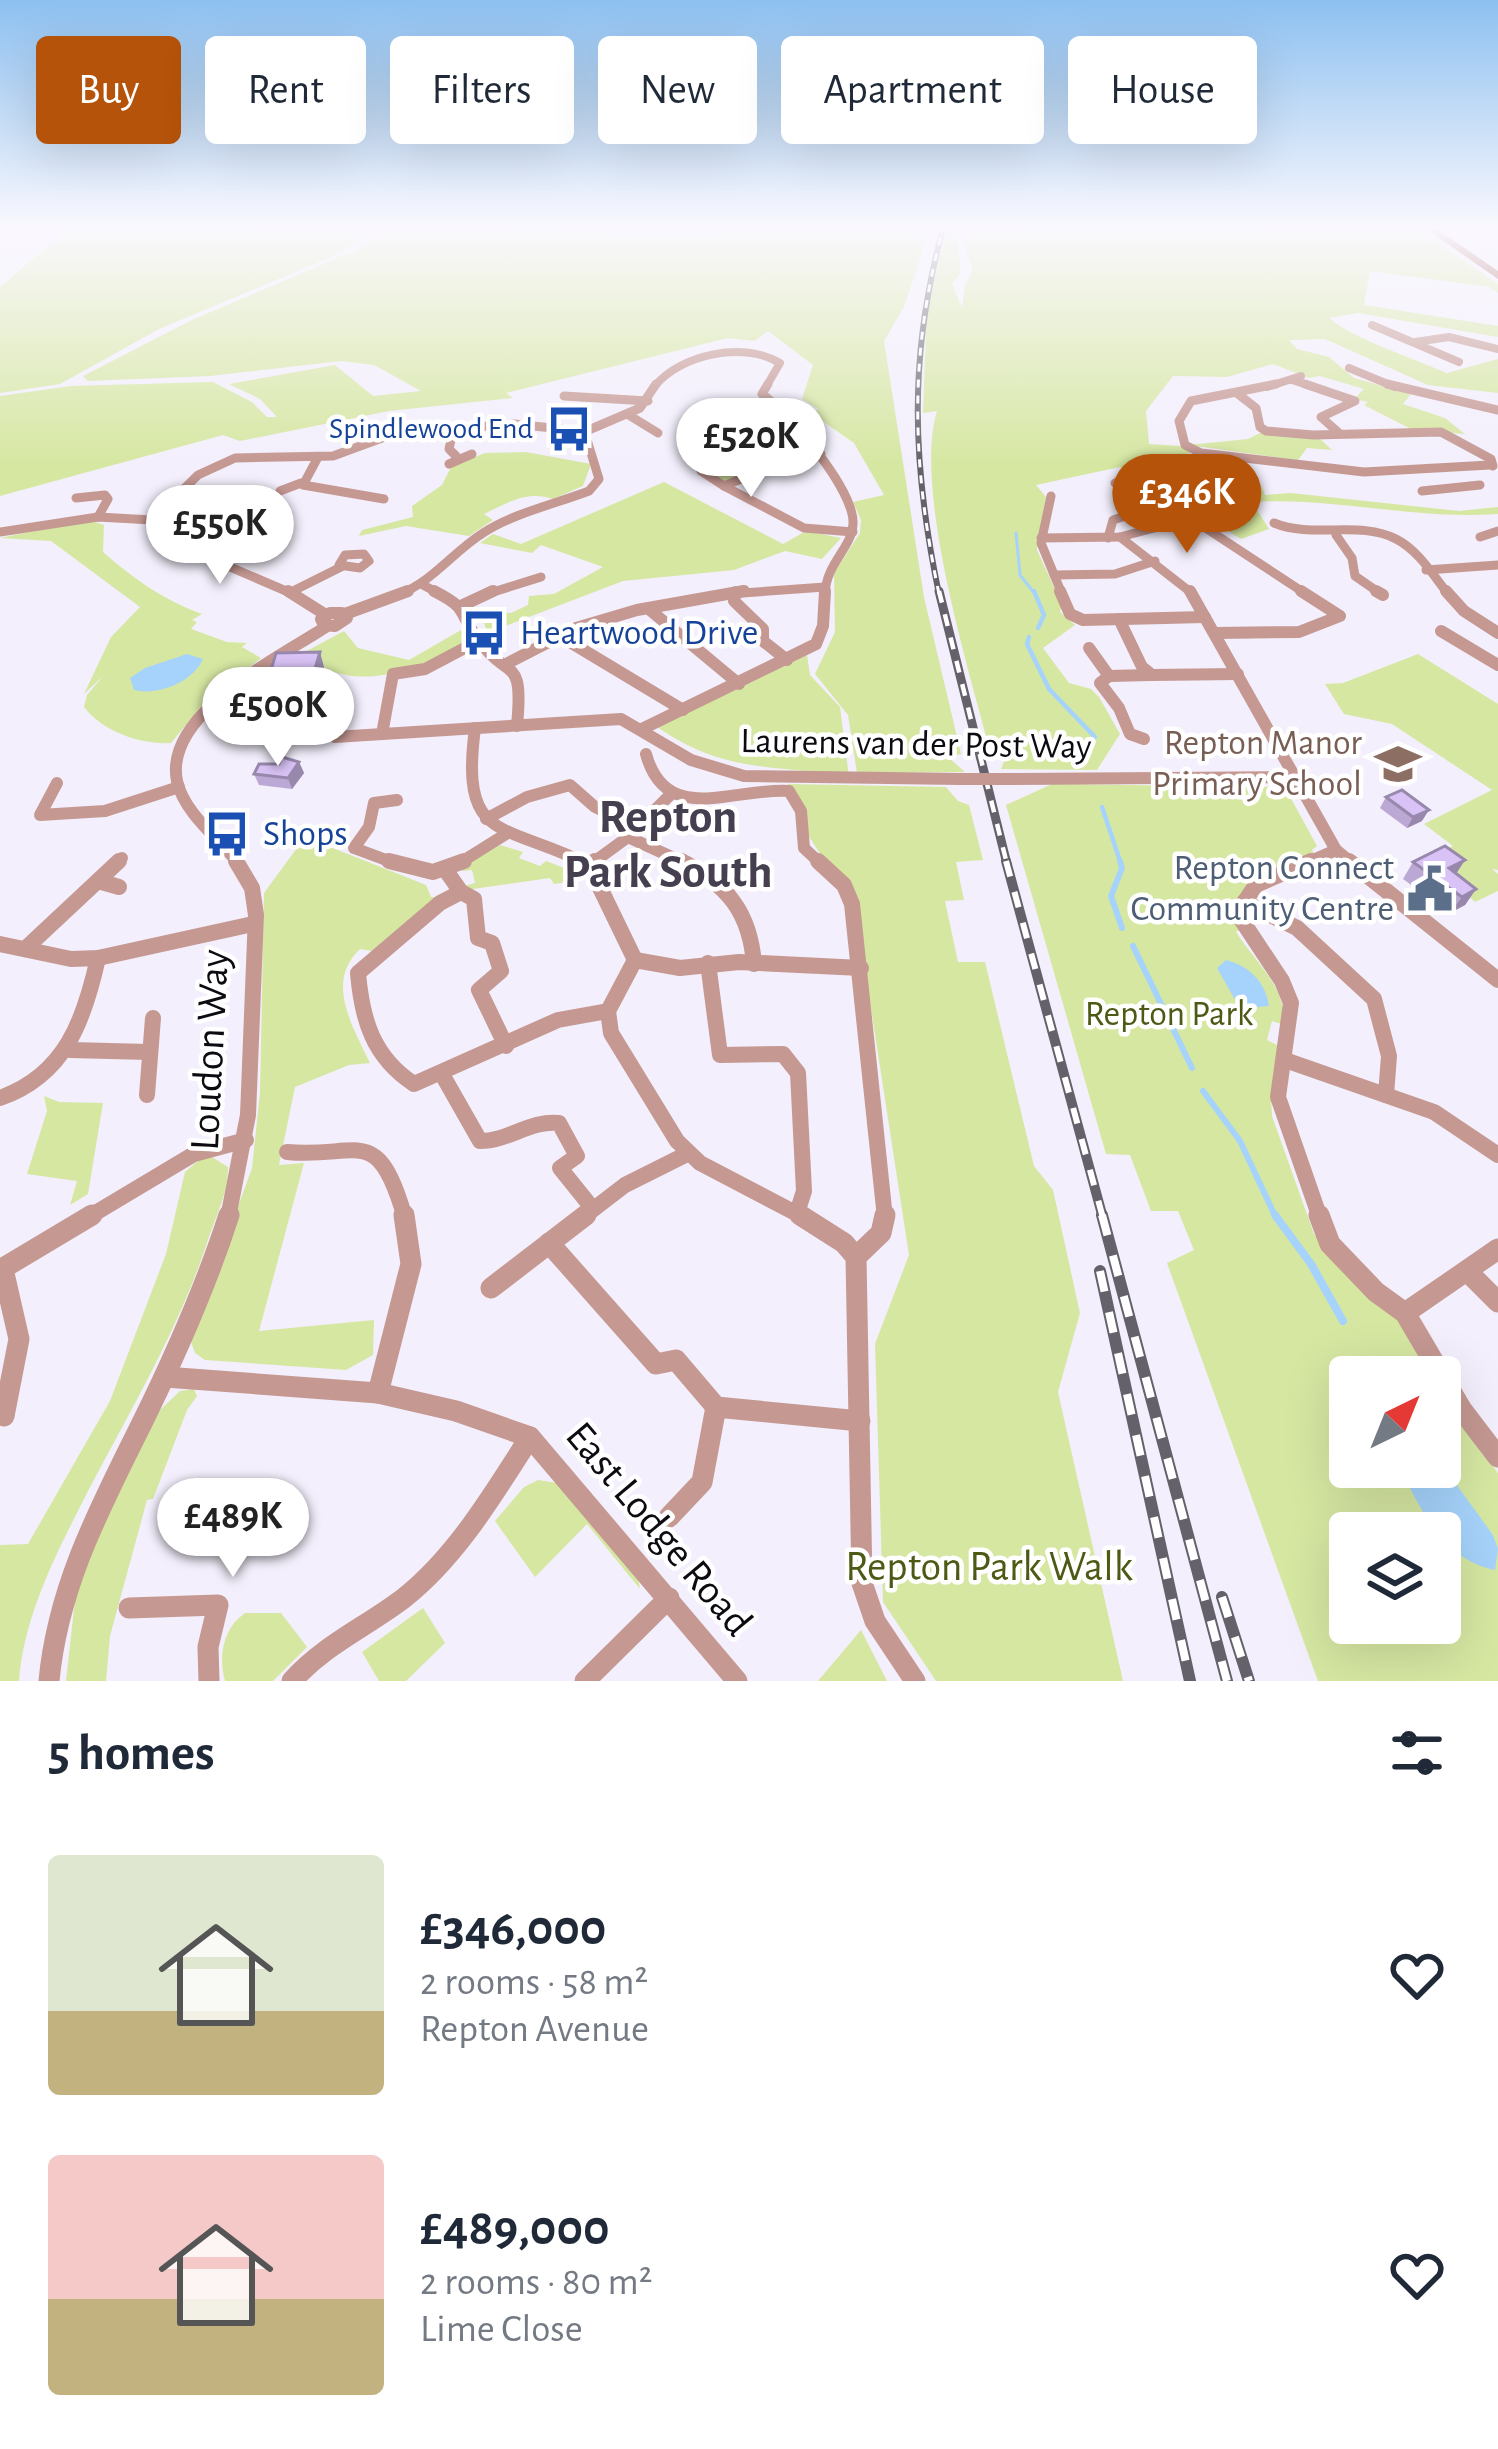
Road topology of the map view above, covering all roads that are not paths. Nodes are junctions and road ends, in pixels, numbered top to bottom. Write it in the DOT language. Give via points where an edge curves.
graph roads {
  1 [pos="1372,325"];
  2 [pos="1414,343"];
  3 [pos="1498,349"];
  4 [pos="1459,362"];
  5 [pos="1354,372"];
  6 [pos="1238,394"];
  7 [pos="565,396"];
  8 [pos="648,401"];
  9 [pos="1498,410"];
  10 [pos="627,414"];
  11 [pos="660,430"];
  12 [pos="453,431"];
  13 [pos="797,432"];
  14 [pos="1339,433"];
  15 [pos="577,435"];
  16 [pos="472,454"];
  17 [pos="821,454"];
  18 [pos="318,457"];
  19 [pos="1494,463"];
  20 [pos="1402,472"];
  21 [pos="301,483"];
  22 [pos="1114,483"];
  23 [pos="368,484"];
  24 [pos="1480,485"];
  25 [pos="724,486"];
  26 [pos="280,491"];
  27 [pos="357,492"];
  28 [pos="1051,496"];
  29 [pos="76,498"];
  30 [pos="384,499"];
  31 [pos="1140,511"];
  32 [pos="98,517"];
  33 [pos="152,520"];
  34 [pos="249,523"];
  35 [pos="1274,523"];
  36 [pos="1161,525"];
  37 [pos="1498,531"];
  38 [pos="0,532"];
  39 [pos="853,532"];
  40 [pos="1336,535"];
  41 [pos="1480,537"];
  42 [pos="1042,538"];
  43 [pos="1114,538"];
  44 [pos="172,542"];
  45 [pos="1155,562"];
  46 [pos="1498,566"];
  47 [pos="341,567"];
  48 [pos="1426,570"];
  49 [pos="533,575"];
  50 [pos="1054,575"];
  51 [pos="423,585"];
  52 [pos="825,587"];
  53 [pos="291,592"];
  54 [pos="736,592"];
  55 [pos="1376,595"];
  56 [pos="461,606"];
  57 [pos="650,610"];
  58 [pos="1205,617"];
  59 [pos="1119,619"];
  60 [pos="326,620"];
  61 [pos="1492,630"];
  62 [pos="1442,631"];
  63 [pos="1215,633"];
  64 [pos="560,636"];
  65 [pos="1456,640"];
  66 [pos="478,641"];
  67 [pos="1089,648"];
  68 [pos="787,660"];
  69 [pos="508,663"];
  70 [pos="1498,665"];
  71 [pos="1238,674"];
  72 [pos="1152,675"];
  73 [pos="1109,676"];
  74 [pos="739,684"];
  75 [pos="683,710"];
  76 [pos="517,726"];
  77 [pos="475,728"];
  78 [pos="642,729"];
  79 [pos="382,734"];
  80 [pos="335,736"];
  81 [pos="1144,739"];
  82 [pos="646,754"];
  83 [pos="1295,777"];
  84 [pos="56,783"];
  85 [pos="179,787"];
  86 [pos="672,793"];
  87 [pos="397,800"];
  88 [pos="486,819"];
  89 [pos="633,832"];
  90 [pos="506,834"];
  91 [pos="1336,850"];
  92 [pos="122,858"];
  93 [pos="589,865"];
  94 [pos="447,872"];
  95 [pos="98,881"];
  96 [pos="119,887"];
  97 [pos="461,892"];
  98 [pos="1244,902"];
  99 [pos="253,924"];
  100 [pos="0,944"];
  101 [pos="26,948"];
  102 [pos="98,958"];
  103 [pos="635,960"];
  104 [pos="708,963"];
  105 [pos="754,964"];
  106 [pos="861,968"];
  107 [pos="1498,980"];
  108 [pos="608,1011"];
  109 [pos="153,1018"];
  110 [pos="506,1046"];
  111 [pos="70,1049"];
  112 [pos="149,1052"];
  113 [pos="1285,1060"];
  114 [pos="443,1076"];
  115 [pos="147,1095"];
  116 [pos="1386,1095"];
  117 [pos="0,1098"];
  118 [pos="245,1140"];
  119 [pos="287,1152"];
  120 [pos="687,1154"];
  121 [pos="1498,1155"];
  122 [pos="593,1209"];
  123 [pos="797,1213"];
  124 [pos="549,1243"];
  125 [pos="1498,1249"];
  126 [pos="856,1257"];
  127 [pos="1,1270"];
  128 [pos="1467,1271"];
  129 [pos="491,1288"];
  130 [pos="1498,1302"];
  131 [pos="1405,1313"];
  132 [pos="165,1377"];
  133 [pos="378,1393"];
  134 [pos="716,1407"];
  135 [pos="4,1416"];
  136 [pos="860,1421"];
  137 [pos="530,1437"];
  138 [pos="1498,1457"];
  139 [pos="669,1517"];
  140 [pos="669,1598"];
  141 [pos="129,1608"];
  142 [pos="49,1681"];
  143 [pos="208,1681"];
  144 [pos="292,1681"];
  145 [pos="585,1681"];
  146 [pos="737,1681"];
  147 [pos="915,1681"];
  1 -- 2 [label="street"];
  2 -- 3 [label="street" via="1445,337"];
  2 -- 4 [label="street"];
  5 -- 9 [label="street"];
  6 -- 14 [label="street" via="1256,408 1263,430"];
  6 -- 14 [label="street" via="1296,378 1355,401 1321,417"];
  6 -- 20 [label="street" via="1185,405 1180,422 1189,449"];
  7 -- 8 [label="street"];
  8 -- 10 [label="street"];
  8 -- 13 [label="street" via="668,374 765,354 780,361 762,394 787,411"];
  10 -- 11 [label="street"];
  10 -- 15 [label="street"];
  12 -- 15 [label="street" via="524,424"];
  12 -- 16 [label="street" via="453,461"];
  12 -- 18 [label="street" via="393,434"];
  13 -- 17 [label="street"];
  13 -- 25 [label="street" via="713,456 701,471"];
  14 -- 19 [label="street" via="1441,432"];
  15 -- 51 [label="street" via="596,463 593,488 481,533"];
  17 -- 25 [label="street"];
  17 -- 39 [label="street"];
  18 -- 21 [label="street"];
  18 -- 33 [label="street" via="223,460"];
  19 -- 20 [label="street"];
  20 -- 24 [label="street" via="1424,494"];
  21 -- 26 [label="street"];
  21 -- 27 [label="street"];
  22 -- 31 [label="street"];
  23 -- 27 [label="street"];
  25 -- 39 [label="street" via="810,530"];
  27 -- 30 [label="street"];
  28 -- 42 [label="street"];
  29 -- 32 [label="street" via="90,491 108,497"];
  31 -- 36 [label="street"];
  31 -- 43 [label="street" via="1113,520"];
  32 -- 33 [label="street"];
  32 -- 38 [label="street"];
  33 -- 44 [label="street"];
  34 -- 44 [label="street" via="225,516"];
  35 -- 40 [label="street" via="1284,533"];
  36 -- 43 [label="street"];
  36 -- 63 [label="street" via="1209,528 1340,616 1291,634"];
  37 -- 41 [label="street"];
  39 -- 52 [label="street"];
  40 -- 48 [label="street" via="1391,536"];
  40 -- 55 [label="street" via="1353,574"];
  42 -- 43 [label="street"];
  42 -- 50 [label="street"];
  43 -- 45 [label="street"];
  44 -- 53 [label="street"];
  45 -- 50 [label="street" via="1110,574"];
  45 -- 58 [label="street" via="1190,590"];
  46 -- 48 [label="street"];
  47 -- 53 [label="street"];
  48 -- 61 [label="street" via="1457,608"];
  49 -- 56 [label="street"];
  50 -- 59 [label="street" via="1070,614"];
  51 -- 56 [label="street"];
  51 -- 60 [label="street"];
  52 -- 54 [label="street"];
  52 -- 68 [label="street" via="821,637"];
  53 -- 60 [label="street"];
  54 -- 57 [label="street"];
  54 -- 68 [label="street" via="734,601 763,629 763,641"];
  56 -- 66 [label="street"];
  57 -- 64 [label="street"];
  57 -- 74 [label="street"];
  58 -- 59 [label="street"];
  58 -- 63 [label="street"];
  59 -- 72 [label="street"];
  60 -- 85 [label="street" via="205,710 180,750"];
  61 -- 65 [label="street"];
  62 -- 65 [label="street"];
  63 -- 71 [label="street"];
  64 -- 69 [label="street"];
  64 -- 75 [label="street"];
  65 -- 70 [label="street"];
  66 -- 69 [label="street"];
  66 -- 79 [label="street" via="421,670 393,674"];
  67 -- 73 [label="street"];
  68 -- 74 [label="street"];
  69 -- 76 [label="street" via="519,686"];
  71 -- 72 [label="street"];
  71 -- 83 [label="street"];
  72 -- 73 [label="street"];
  73 -- 81 [label="street" via="1101,686 1130,734"];
  74 -- 75 [label="street"];
  75 -- 78 [label="street"];
  76 -- 77 [label="street, Laurens van der Post Way"];
  76 -- 78 [label="street, Laurens van der Post Way" via="622,718"];
  77 -- 79 [label="street, Laurens van der Post Way"];
  77 -- 88 [label="street" via="471,789"];
  78 -- 83 [label="street, Laurens van der Post Way, bridge" via="691,760 744,776"];
  79 -- 80 [label="street, Laurens van der Post Way"];
  82 -- 86 [label="street" via="647,768"];
  83 -- 91 [label="street"];
  84 -- 85 [label="street" via="40,815 106,811"];
  85 -- 99 [label="street, Loudon Way" via="247,877"];
  86 -- 89 [label="street"];
  86 -- 106 [label="street" via="732,799 782,789 795,798 804,848 853,904"];
  87 -- 94 [label="street" via="374,803 353,848 429,875"];
  88 -- 89 [label="street" via="570,785"];
  88 -- 90 [label="street"];
  89 -- 93 [label="street"];
  89 -- 105 [label="street" via="725,887 755,932"];
  90 -- 93 [label="street"];
  90 -- 94 [label="street"];
  91 -- 98 [label="street" via="1256,885"];
  91 -- 107 [label="street"];
  92 -- 95 [label="street"];
  93 -- 103 [label="street"];
  94 -- 97 [label="street"];
  95 -- 96 [label="street"];
  95 -- 101 [label="street"];
  97 -- 110 [label="street" via="474,899 478,938 492,943 501,971 479,990"];
  97 -- 114 [label="street" via="358,973 378,1058 414,1084"];
  98 -- 113 [label="street" via="1238,918 1291,1003"];
  98 -- 116 [label="street" via="1297,928 1374,999 1389,1055"];
  99 -- 102 [label="street"];
  99 -- 118 [label="street, Loudon Way"];
  100 -- 101 [label="street"];
  101 -- 102 [label="street"];
  102 -- 111 [label="street"];
  103 -- 104 [label="street" via="680,968"];
  103 -- 108 [label="street"];
  104 -- 105 [label="street"];
  104 -- 123 [label="street" via="720,1055 783,1054 798,1073 804,1191"];
  105 -- 106 [label="street"];
  106 -- 126 [label="street" via="887,1209 881,1233"];
  108 -- 110 [label="street" via="581,1012"];
  108 -- 120 [label="street" via="611,1033"];
  109 -- 112 [label="street"];
  110 -- 114 [label="street"];
  111 -- 112 [label="street"];
  111 -- 117 [label="street" via="31,1086"];
  112 -- 115 [label="street"];
  113 -- 116 [label="street"];
  113 -- 131 [label="street" via="1280,1111 1327,1238"];
  114 -- 122 [label="street" via="480,1141 559,1123 577,1156 560,1168"];
  116 -- 121 [label="street" via="1451,1121"];
  118 -- 127 [label="street" via="194,1154"];
  118 -- 132 [label="street, Loudon Way" via="202,1290"];
  119 -- 133 [label="street" via="356,1147 373,1156 403,1206 411,1264"];
  120 -- 122 [label="street"];
  120 -- 123 [label="street"];
  122 -- 124 [label="street"];
  123 -- 126 [label="street"];
  124 -- 129 [label="street"];
  124 -- 134 [label="street" via="656,1364 676,1360"];
  125 -- 128 [label="street"];
  126 -- 136 [label="street"];
  127 -- 135 [label="street" via="19,1340"];
  128 -- 130 [label="street"];
  128 -- 131 [label="street"];
  131 -- 138 [label="street"];
  132 -- 133 [label="street, East Lodge Road"];
  132 -- 142 [label="street, Loudon Way" via="68,1572"];
  133 -- 137 [label="street, East Lodge Road"];
  134 -- 136 [label="street"];
  134 -- 139 [label="street" via="702,1482"];
  136 -- 147 [label="street" via="862,1583 875,1621"];
  137 -- 140 [label="street, East Lodge Road"];
  137 -- 144 [label="street" via="417,1587 314,1653"];
  140 -- 145 [label="street"];
  140 -- 146 [label="street, East Lodge Road"];
  141 -- 143 [label="street" via="218,1605"];
}
